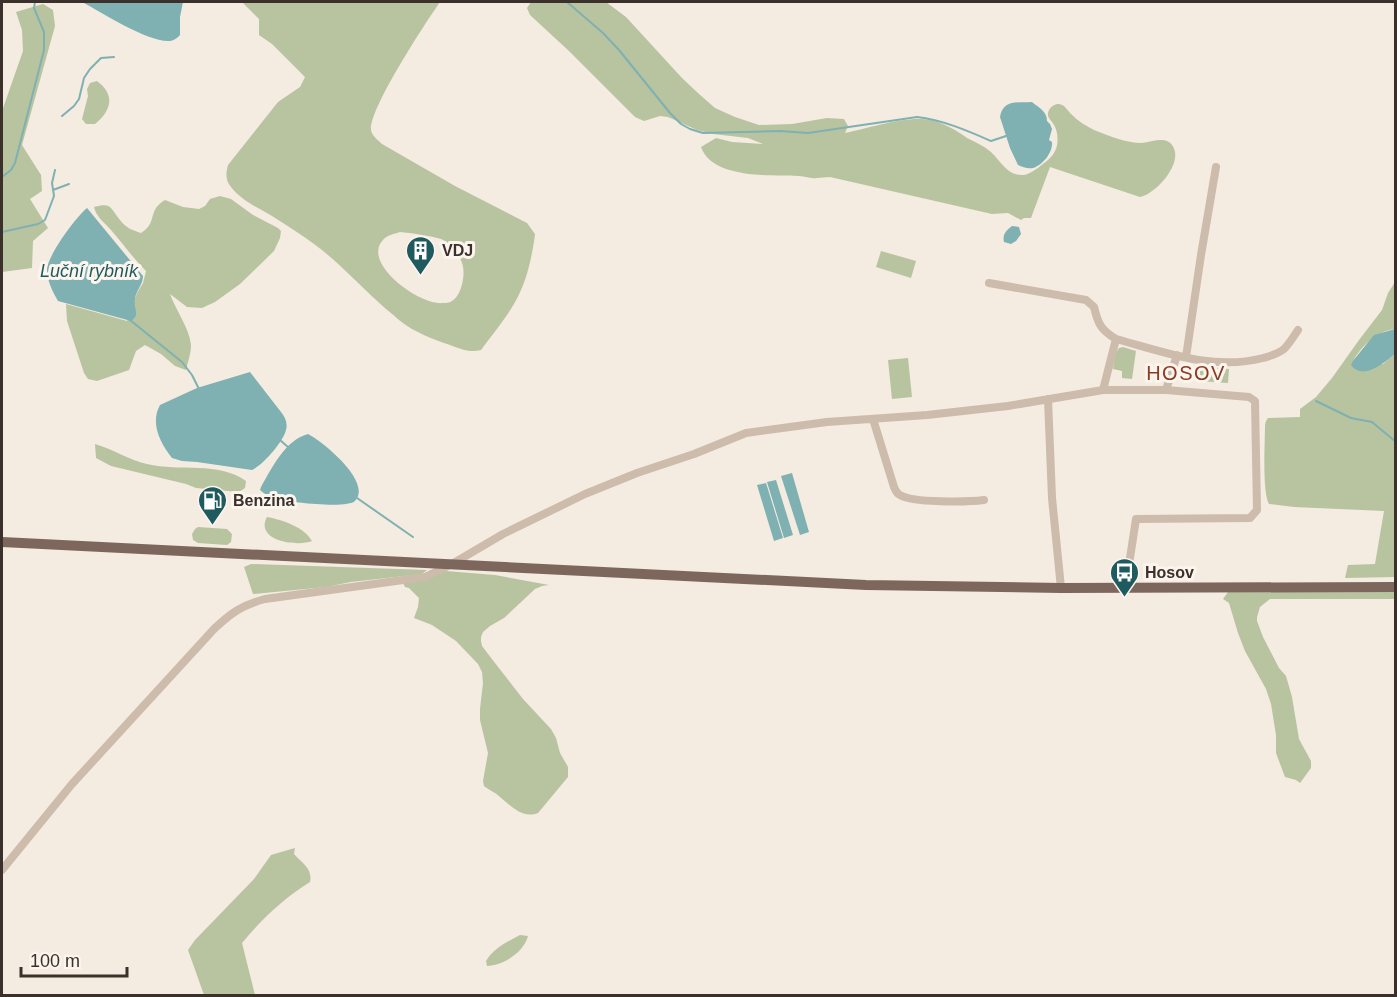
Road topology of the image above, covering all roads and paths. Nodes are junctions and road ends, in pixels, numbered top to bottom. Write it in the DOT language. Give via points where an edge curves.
graph roads {
  1 [pos="1216,167"];
  2 [pos="988,283"];
  3 [pos="1298,330"];
  4 [pos="1116,339"];
  5 [pos="1181,356"];
  6 [pos="1103,390"];
  7 [pos="1166,390"];
  8 [pos="1048,399"];
  9 [pos="873,419"];
  10 [pos="984,500"];
  11 [pos="2,542"];
  12 [pos="452,564"];
  13 [pos="1122,587"];
  14 [pos="1395,587"];
  15 [pos="1061,588"];
  16 [pos="2,870"];
  1 -- 5 [label="street"];
  2 -- 4 [label="street" via="1086,300 1094,307 1101,328"];
  3 -- 5 [label="street" via="1285,348 1253,361 1213,363"];
  4 -- 5 [label="street"];
  4 -- 6 [label="street"];
  5 -- 7 [label="street"];
  6 -- 7 [label="street"];
  6 -- 8 [label="street"];
  7 -- 13 [label="street" via="1249,397 1255,401 1257,510 1250,518 1136,519"];
  8 -- 9 [label="street"];
  8 -- 15 [label="street"];
  9 -- 10 [label="street" via="894,488 901,496"];
  9 -- 12 [label="street" via="746,433 585,494"];
  11 -- 12 [label="main road"];
  12 -- 15 [label="main road" via="866,585"];
  12 -- 16 [label="street" via="425,577 265,599 249,603 230,615 72,784"];
  13 -- 14 [label="main road"];
  13 -- 15 [label="main road"];
}
